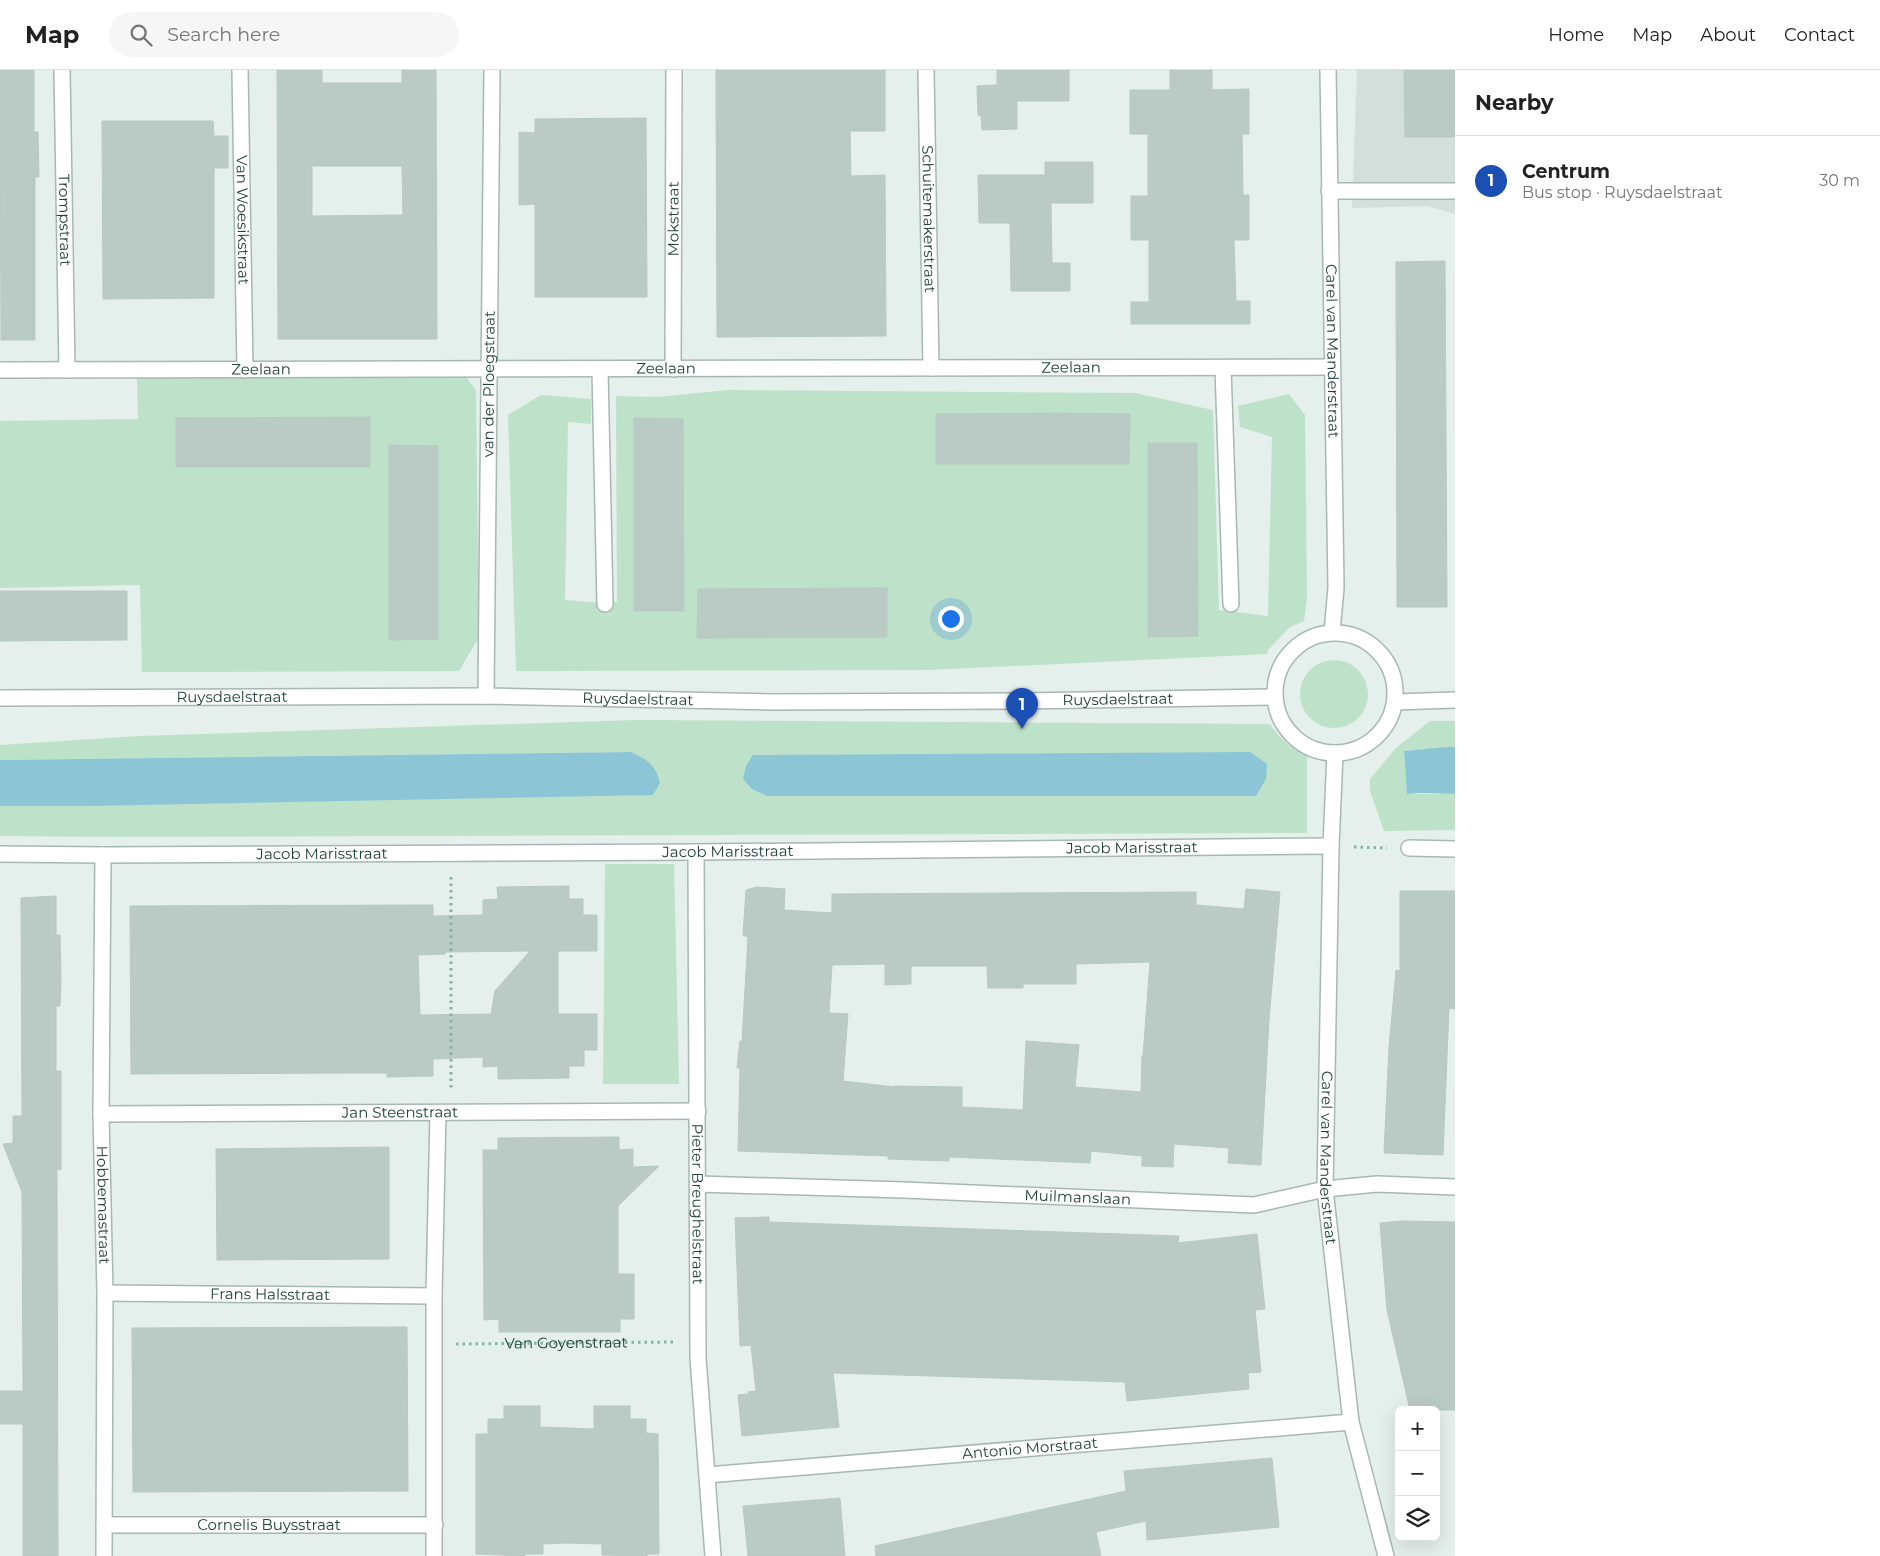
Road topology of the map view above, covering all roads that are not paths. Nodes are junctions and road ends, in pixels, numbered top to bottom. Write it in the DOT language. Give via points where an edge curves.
graph roads {
  1 [pos="62,70"];
  2 [pos="240,70"];
  3 [pos="492,70"];
  4 [pos="674,70"];
  5 [pos="926,70"];
  6 [pos="1328,70"];
  7 [pos="1455,190"];
  8 [pos="1329,191"];
  9 [pos="1332,367"];
  10 [pos="931,368"];
  11 [pos="1223,368"];
  12 [pos="490,369"];
  13 [pos="600,369"];
  14 [pos="673,369"];
  15 [pos="0,370"];
  16 [pos="67,370"];
  17 [pos="245,370"];
  18 [pos="605,604"];
  19 [pos="1230,604"];
  20 [pos="1332,632"];
  21 [pos="486,696"];
  22 [pos="1275,697"];
  23 [pos="0,698"];
  24 [pos="1455,700"];
  25 [pos="1395,702"];
  26 [pos="1335,753"];
  27 [pos="1331,846"];
  28 [pos="1409,848"];
  29 [pos="1455,849"];
  30 [pos="696,852"];
  31 [pos="0,854"];
  32 [pos="103,855"];
  33 [pos="698,1111"];
  34 [pos="445,1113"];
  35 [pos="101,1114"];
  36 [pos="698,1184"];
  37 [pos="1455,1187"];
  38 [pos="1325,1189"];
  39 [pos="105,1293"];
  40 [pos="434,1296"];
  41 [pos="1351,1422"];
  42 [pos="707,1475"];
  43 [pos="435,1525"];
  44 [pos="104,1526"];
  45 [pos="104,1556"];
  46 [pos="434,1556"];
  47 [pos="713,1556"];
  48 [pos="1386,1556"];
  1 -- 16 [label="street, Trompstraat"];
  2 -- 17 [label="street, Van Woesikstraat"];
  3 -- 12 [label="street, van der Ploegstraat"];
  4 -- 14 [label="street, Mokstraat"];
  5 -- 10 [label="street, Schuitemakerstraat"];
  6 -- 8 [label="street, Carel van Manderstraat"];
  7 -- 8 [label="street"];
  8 -- 9 [label="street, Carel van Manderstraat"];
  9 -- 11 [label="street, Zeelaan"];
  9 -- 20 [label="street, Carel van Manderstraat" via="1336,588"];
  10 -- 11 [label="street, Zeelaan"];
  10 -- 14 [label="street, Zeelaan"];
  11 -- 19 [label="street"];
  12 -- 13 [label="street, Zeelaan"];
  12 -- 17 [label="street, Zeelaan"];
  12 -- 21 [label="street, van der Ploegstraat"];
  13 -- 14 [label="street, Zeelaan"];
  13 -- 18 [label="street"];
  15 -- 16 [label="street, Zeelaan"];
  16 -- 17 [label="street, Zeelaan"];
  20 -- 22 [label="street" via="1309,638 1290,653 1278,673"];
  20 -- 25 [label="street" via="1359,637 1380,652 1393,676"];
  21 -- 22 [label="street, Ruysdaelstraat" via="772,702"];
  21 -- 23 [label="street, Ruysdaelstraat"];
  22 -- 26 [label="street" via="1279,714 1288,730 1301,742"];
  24 -- 25 [label="street"];
  25 -- 26 [label="street" via="1381,732 1360,747"];
  26 -- 27 [label="street, Carel van Manderstraat"];
  27 -- 30 [label="street, Jacob Marisstraat"];
  27 -- 38 [label="street, Carel van Manderstraat"];
  28 -- 29 [label="street"];
  30 -- 32 [label="street, Jacob Marisstraat"];
  30 -- 33 [label="street, Pieter Breughelstraat"];
  31 -- 32 [label="street, Jacob Marisstraat"];
  32 -- 35 [label="street, Hobbemastraat"];
  33 -- 34 [label="street, Jan Steenstraat"];
  33 -- 36 [label="street, Pieter Breughelstraat"];
  34 -- 35 [label="street, Jan Steenstraat"];
  34 -- 40 [label="street"];
  35 -- 39 [label="street, Hobbemastraat"];
  36 -- 38 [label="street, Muilmanslaan" via="1254,1205"];
  36 -- 42 [label="street, Pieter Breughelstraat" via="698,1358"];
  37 -- 38 [label="street, Muilmanslaan" via="1377,1184"];
  38 -- 41 [label="street, Carel van Manderstraat"];
  39 -- 40 [label="street, Frans Halsstraat"];
  39 -- 44 [label="street, Hobbemastraat"];
  40 -- 43 [label="street"];
  41 -- 42 [label="street, Antonio Morstraat"];
  41 -- 48 [label="street, Carel van Manderstraat"];
  42 -- 47 [label="street, Pieter Breughelstraat"];
  43 -- 44 [label="street, Cornelis Buysstraat"];
  43 -- 46 [label="street"];
  44 -- 45 [label="street, Hobbemastraat"];
}
